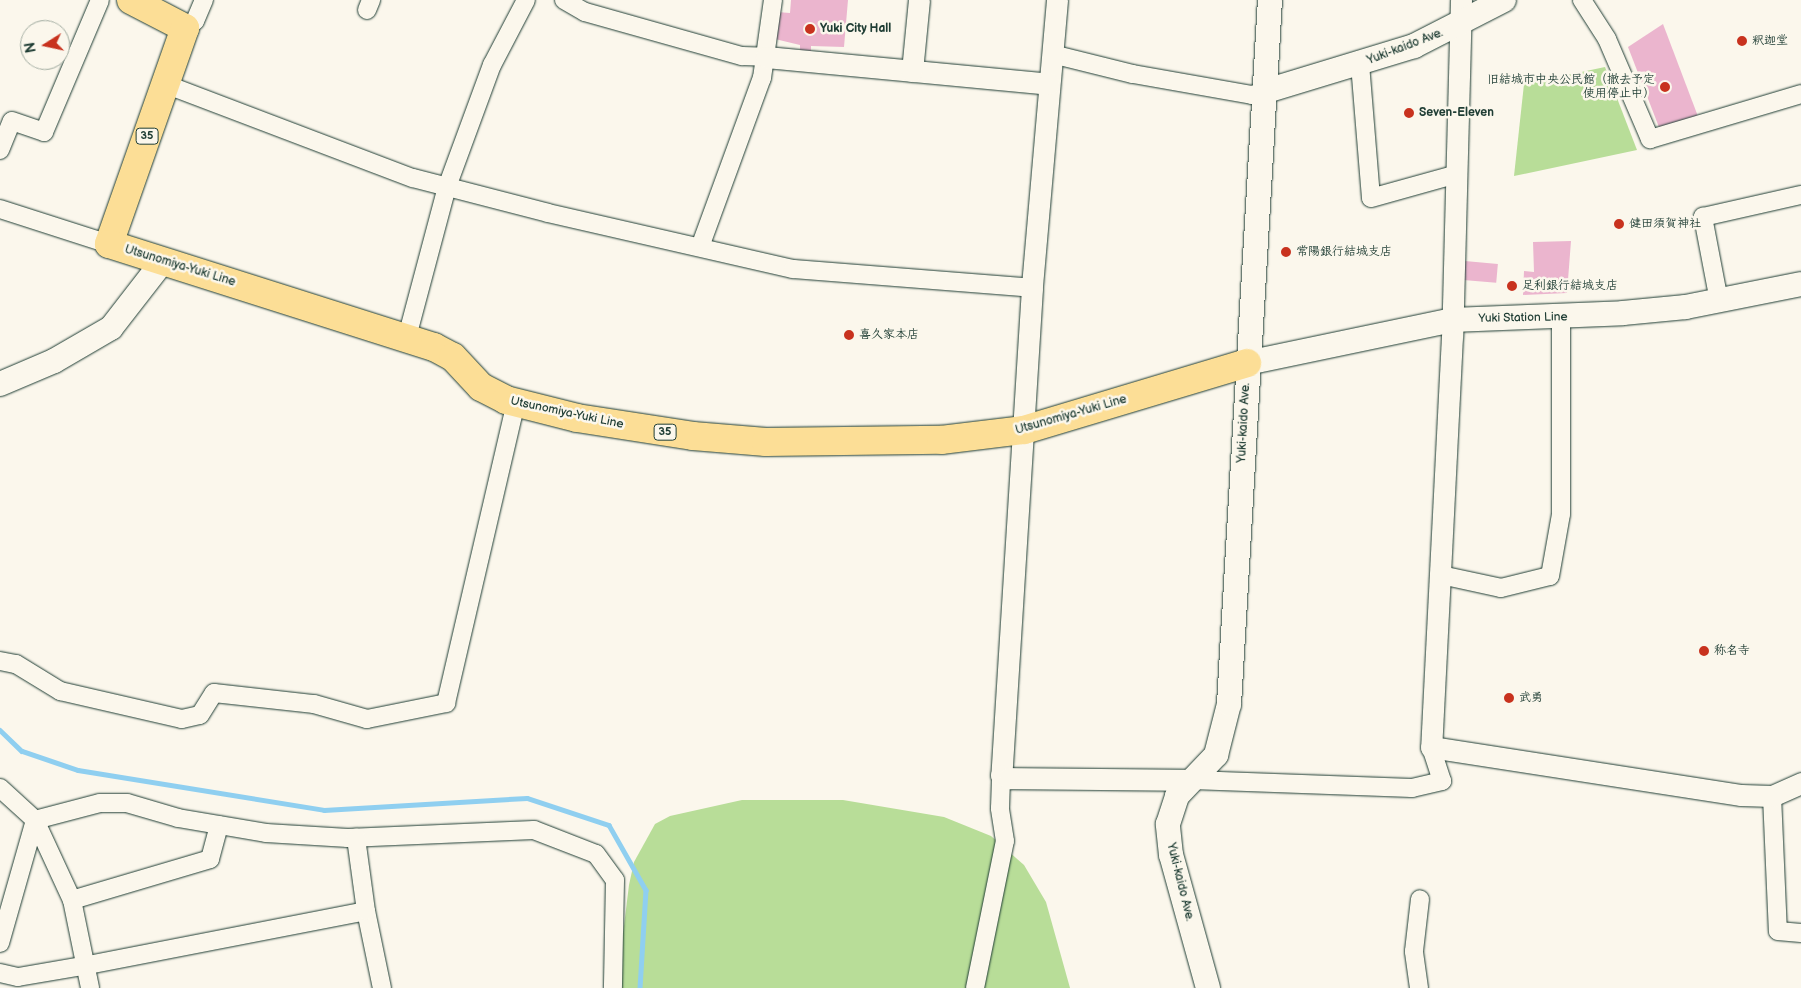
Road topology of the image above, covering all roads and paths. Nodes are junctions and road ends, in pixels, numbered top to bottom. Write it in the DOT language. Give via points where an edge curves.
graph roads {
  1 [pos="100,0"];
  2 [pos="131,0"];
  3 [pos="204,0"];
  4 [pos="526,0"];
  5 [pos="564,0"];
  6 [pos="773,0"];
  7 [pos="918,0"];
  8 [pos="1057,0"];
  9 [pos="1270,0"];
  10 [pos="1461,0"];
  11 [pos="1504,0"];
  12 [pos="1582,0"];
  13 [pos="1460,25"];
  14 [pos="185,28"];
  15 [pos="1052,54"];
  16 [pos="766,57"];
  17 [pos="1360,64"];
  18 [pos="912,71"];
  19 [pos="165,84"];
  20 [pos="1049,84"];
  21 [pos="1264,92"];
  22 [pos="1801,94"];
  23 [pos="0,150"];
  24 [pos="1457,174"];
  25 [pos="447,187"];
  26 [pos="1801,195"];
  27 [pos="0,209"];
  28 [pos="109,244"];
  29 [pos="700,247"];
  30 [pos="163,261"];
  31 [pos="1801,284"];
  32 [pos="1032,288"];
  33 [pos="1719,301"];
  34 [pos="1561,318"];
  35 [pos="1452,320"];
  36 [pos="408,338"];
  37 [pos="1247,363"];
  38 [pos="0,384"];
  39 [pos="516,403"];
  40 [pos="1024,430"];
  41 [pos="1441,575"];
  42 [pos="0,661"];
  43 [pos="1431,748"];
  44 [pos="1001,775"];
  45 [pos="1192,780"];
  46 [pos="1801,783"];
  47 [pos="0,788"];
  48 [pos="1772,796"];
  49 [pos="35,820"];
  50 [pos="219,825"];
  51 [pos="356,838"];
  52 [pos="1420,899"];
  53 [pos="72,900"];
  54 [pos="366,912"];
  55 [pos="1801,933"];
  56 [pos="0,943"];
  57 [pos="83,966"];
  58 [pos="0,973"];
  59 [pos="90,988"];
  60 [pos="382,988"];
  61 [pos="613,988"];
  62 [pos="975,988"];
  63 [pos="1208,988"];
  64 [pos="1419,988"];
  1 -- 23 [label="street" via="44,132 12,121"];
  2 -- 14 [label="main road"];
  3 -- 14 [label="street" via="195,21"];
  4 -- 25 [label="street" via="492,65"];
  5 -- 16 [label="street" via="584,12 742,56"];
  6 -- 16 [label="street"];
  7 -- 18 [label="street"];
  8 -- 15 [label="street"];
  9 -- 21 [label="main road"];
  10 -- 13 [label="street"];
  11 -- 13 [label="main road, Yuki-kaido Ave."];
  12 -- 22 [label="street" via="1607,39 1650,139"];
  13 -- 17 [label="main road, Yuki-kaido Ave." via="1414,46"];
  13 -- 24 [label="street"];
  14 -- 19 [label="main road, Utsunomiya-Yuki Line / 35"];
  15 -- 20 [label="street"];
  15 -- 21 [label="street" via="1133,74 1252,95"];
  16 -- 18 [label="street"];
  16 -- 29 [label="street" via="762,78"];
  17 -- 21 [label="main road, Yuki-kaido Ave."];
  17 -- 24 [label="street" via="1371,198"];
  18 -- 20 [label="street"];
  19 -- 25 [label="street" via="287,133"];
  19 -- 28 [label="main road, Utsunomiya-Yuki Line / 35"];
  20 -- 32 [label="street"];
  21 -- 37 [label="main road, Yuki-kaido Ave."];
  24 -- 35 [label="street"];
  25 -- 29 [label="street"];
  25 -- 36 [label="street"];
  26 -- 33 [label="street" via="1703,217"];
  27 -- 28 [label="street"];
  28 -- 30 [label="main road, Utsunomiya-Yuki Line / 35"];
  29 -- 32 [label="street" via="793,268 851,276"];
  30 -- 36 [label="main road, Utsunomiya-Yuki Line / 35"];
  30 -- 38 [label="main road" via="111,328 54,361"];
  31 -- 33 [label="main road, Yuki Station Line"];
  32 -- 40 [label="street"];
  33 -- 34 [label="main road, Yuki Station Line"];
  34 -- 35 [label="main road, Yuki Station Line"];
  34 -- 41 [label="street" via="1561,514 1550,576 1501,588"];
  35 -- 37 [label="main road, Yuki Station Line"];
  35 -- 41 [label="street"];
  36 -- 39 [label="main road, Utsunomiya-Yuki Line / 35" via="453,356 487,391"];
  37 -- 40 [label="main road, Utsunomiya-Yuki Line / 35"];
  37 -- 45 [label="main road, Yuki-kaido Ave." via="1230,704 1216,755"];
  39 -- 40 [label="main road, Utsunomiya-Yuki Line / 35" via="577,418 693,436 766,442 941,440"];
  39 -- 42 [label="street" via="446,703 367,719 314,704 214,693 200,715 182,719 60,691 16,664"];
  40 -- 44 [label="street"];
  41 -- 43 [label="street"];
  43 -- 45 [label="street" via="1442,781 1412,788"];
  43 -- 48 [label="street" via="1741,795"];
  44 -- 45 [label="street" via="1009,778"];
  44 -- 62 [label="street" via="1000,808 1005,841"];
  45 -- 63 [label="main road, Yuki-kaido Ave." via="1177,796 1168,824 1171,855"];
  46 -- 48 [label="street"];
  47 -- 49 [label="street"];
  48 -- 55 [label="street" via="1778,931"];
  49 -- 50 [label="street" via="100,803 127,803 178,818"];
  49 -- 53 [label="street"];
  49 -- 56 [label="street"];
  50 -- 51 [label="street" via="266,833"];
  50 -- 53 [label="street" via="210,859"];
  51 -- 54 [label="street"];
  51 -- 61 [label="street" via="534,830 596,854 616,880"];
  52 -- 64 [label="street" via="1414,951"];
  53 -- 57 [label="street"];
  54 -- 57 [label="street"];
  54 -- 60 [label="street"];
  57 -- 58 [label="street" via="18,976"];
  57 -- 59 [label="street"];
}
